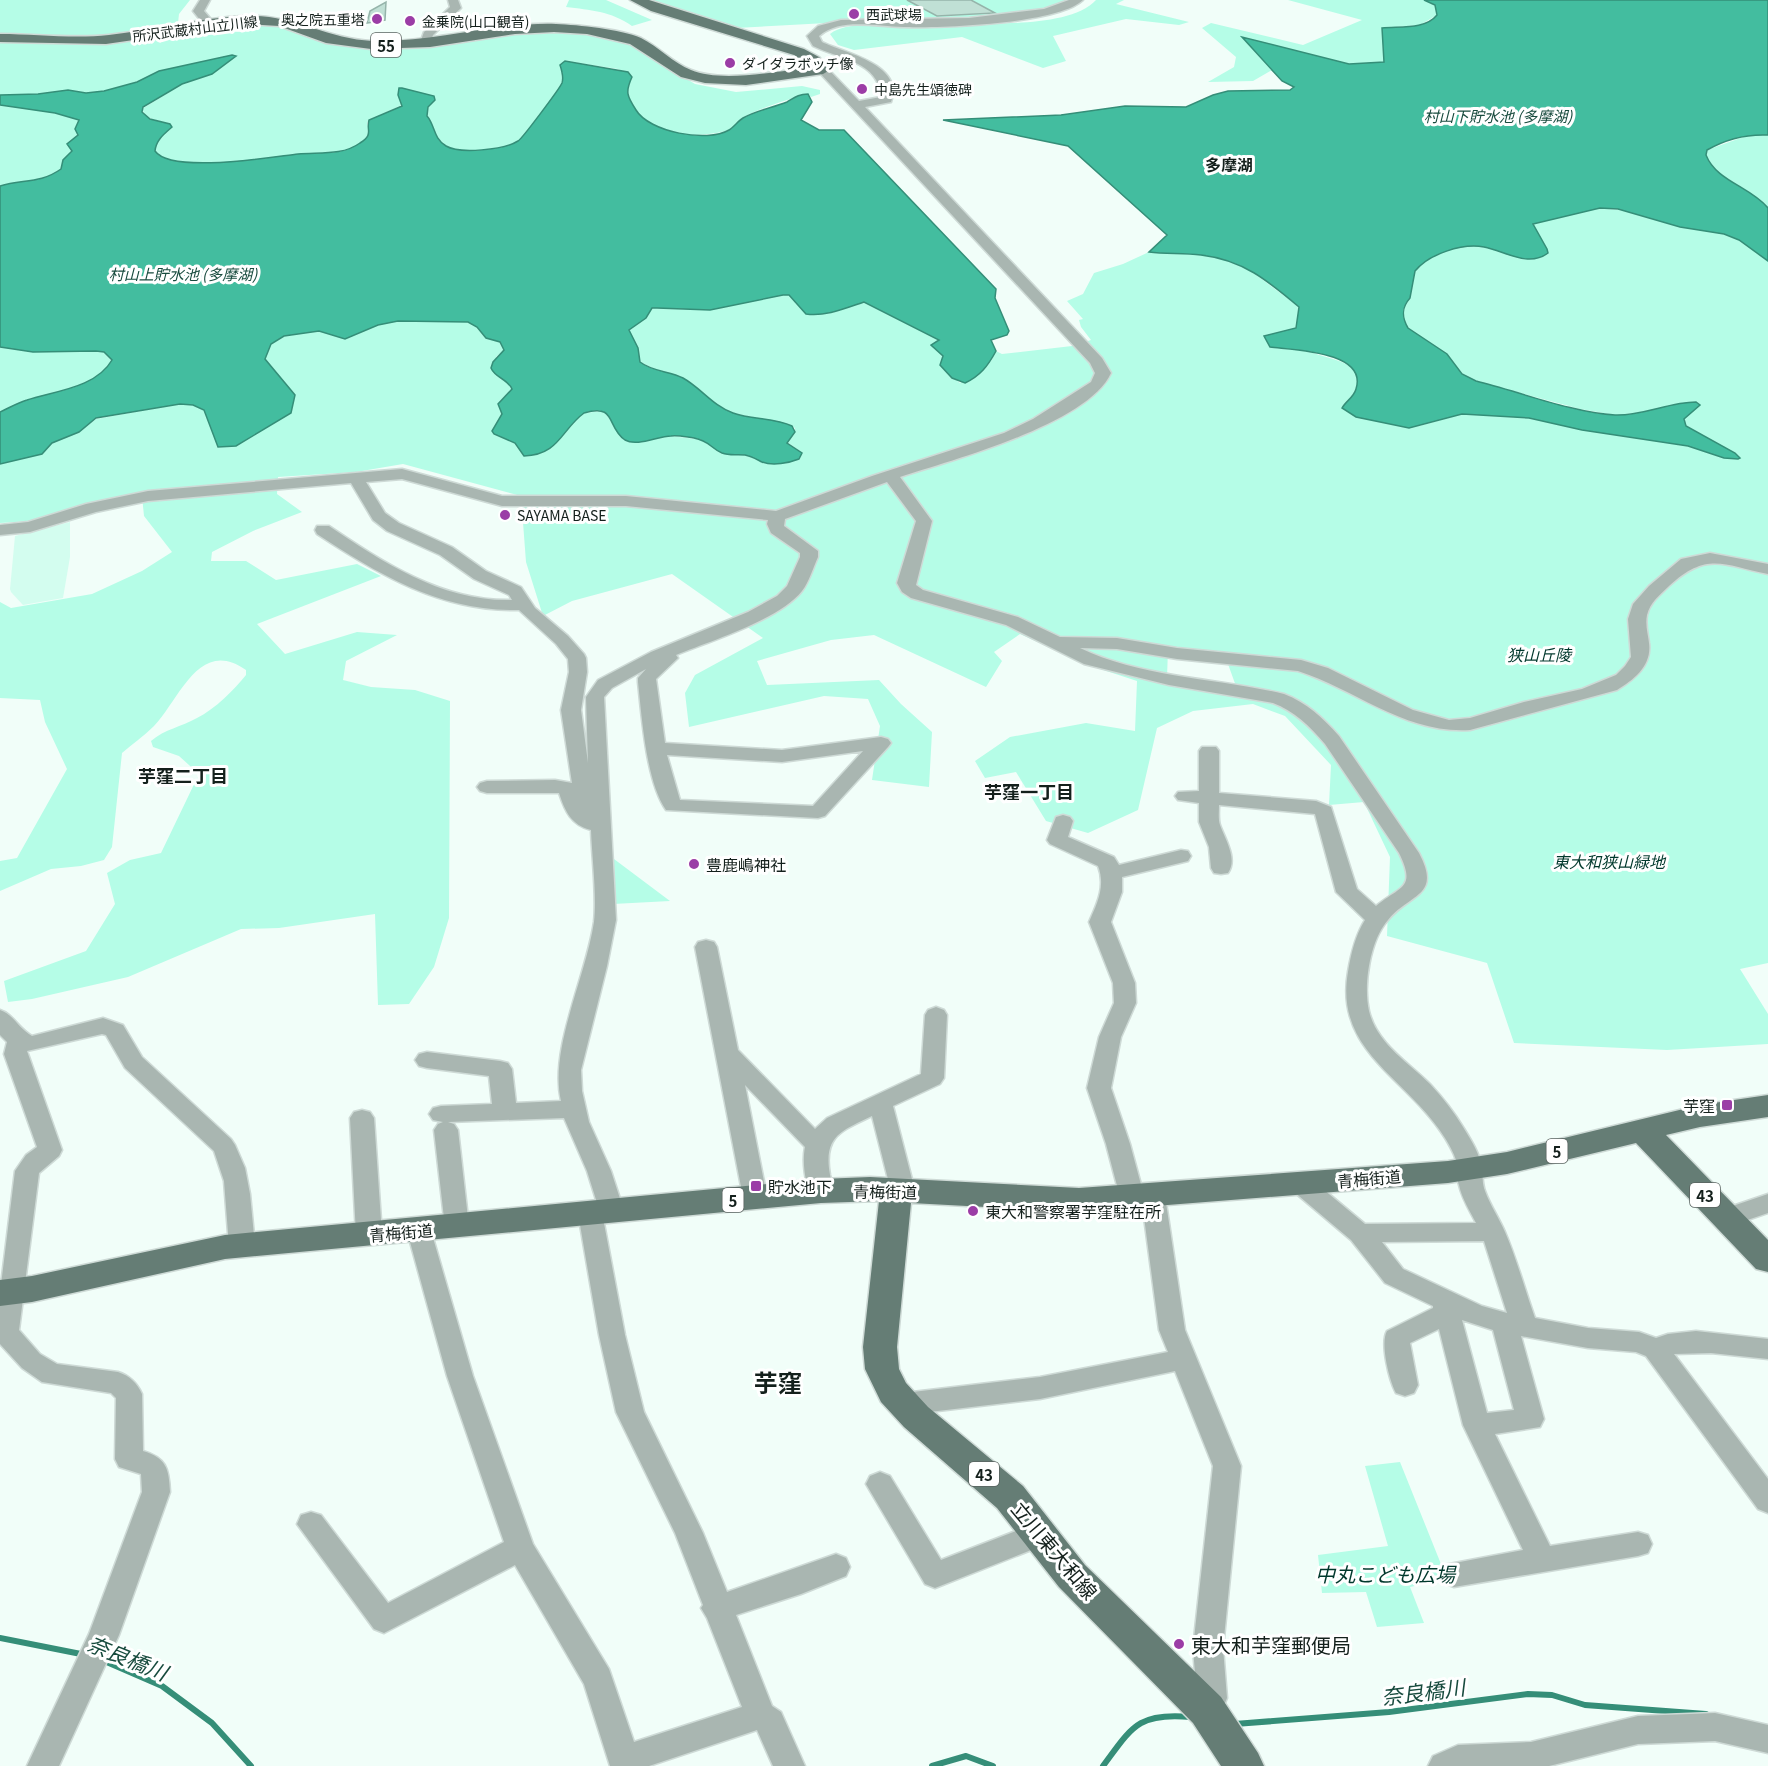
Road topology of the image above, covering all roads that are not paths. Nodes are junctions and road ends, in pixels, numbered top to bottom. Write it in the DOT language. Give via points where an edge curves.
graph roads {
  1 [pos="205,0"];
  2 [pos="453,0"];
  3 [pos="637,0"];
  4 [pos="1078,0"];
  5 [pos="209,24"];
  6 [pos="0,38"];
  7 [pos="426,43"];
  8 [pos="815,68"];
  9 [pos="858,105"];
  10 [pos="891,475"];
  11 [pos="356,479"];
  12 [pos="777,516"];
  13 [pos="0,530"];
  14 [pos="323,530"];
  15 [pos="1768,569"];
  16 [pos="525,606"];
  17 [pos="1057,643"];
  18 [pos="680,647"];
  19 [pos="656,748"];
  20 [pos="1209,751"];
  21 [pos="487,788"];
  22 [pos="1185,796"];
  23 [pos="1210,798"];
  24 [pos="601,821"];
  25 [pos="1063,821"];
  26 [pos="1181,856"];
  27 [pos="1221,868"];
  28 [pos="1112,873"];
  29 [pos="1377,919"];
  30 [pos="706,947"];
  31 [pos="936,1015"];
  32 [pos="0,1018"];
  33 [pos="22,1041"];
  34 [pos="727,1053"];
  35 [pos="427,1060"];
  36 [pos="879,1103"];
  37 [pos="1768,1106"];
  38 [pos="573,1109"];
  39 [pos="505,1111"];
  40 [pos="362,1118"];
  41 [pos="1643,1131"];
  42 [pos="816,1144"];
  43 [pos="1470,1169"];
  44 [pos="1302,1185"];
  45 [pos="821,1191"];
  46 [pos="900,1191"];
  47 [pos="755,1197"];
  48 [pos="1143,1197"];
  49 [pos="1768,1203"];
  50 [pos="601,1212"];
  51 [pos="1727,1218"];
  52 [pos="457,1227"];
  53 [pos="420,1230"];
  54 [pos="1493,1232"];
  55 [pos="1360,1233"];
  56 [pos="369,1235"];
  57 [pos="242,1246"];
  58 [pos="1768,1260"];
  59 [pos="7,1292"];
  60 [pos="1446,1306"];
  61 [pos="1514,1325"];
  62 [pos="1655,1348"];
  63 [pos="1768,1349"];
  64 [pos="1185,1359"];
  65 [pos="1405,1386"];
  66 [pos="904,1404"];
  67 [pos="1477,1425"];
  68 [pos="880,1484"];
  69 [pos="1768,1501"];
  70 [pos="311,1524"];
  71 [pos="1039,1534"];
  72 [pos="1638,1544"];
  73 [pos="520,1548"];
  74 [pos="1543,1561"];
  75 [pos="836,1567"];
  76 [pos="1454,1574"];
  77 [pos="716,1608"];
  78 [pos="760,1715"];
  79 [pos="1221,1731"];
  80 [pos="1768,1739"];
  81 [pos="625,1763"];
  82 [pos="43,1766"];
  83 [pos="789,1766"];
  84 [pos="1444,1766"];
  1 -- 5 [label="street" via="198,11"];
  2 -- 7 [label="street" via="456,8 428,34"];
  3 -- 8 [label="main road" via="800,52"];
  4 -- 9 [label="street" via="1027,15 935,23 851,22 822,29 813,36 817,44 875,67 883,77 887,99"];
  5 -- 6 [label="main road, 所沢武蔵村山立川線 / 55" via="106,40"];
  5 -- 7 [label="main road, 所沢武蔵村山立川線 / 55" via="266,20 347,44"];
  7 -- 8 [label="main road, 所沢武蔵村山立川線 / 55" via="538,28 587,30 638,42 686,74 705,78 734,80"];
  8 -- 9 [label="street"];
  9 -- 10 [label="street" via="1102,368 1101,379 1094,388 1039,422 995,442"];
  10 -- 12 [label="street"];
  10 -- 17 [label="street" via="924,521 906,583 908,588 929,598 1012,621"];
  11 -- 12 [label="street" via="402,474 493,500 519,503 626,501"];
  11 -- 13 [label="street" via="148,496 38,525"];
  11 -- 16 [label="street" via="373,510 393,527 446,551 480,575 515,591"];
  12 -- 18 [label="street" via="777,529 809,550 795,588 772,607"];
  14 -- 16 [label="street" via="401,580 470,601 502,607"];
  15 -- 17 [label="street" via="1713,560 1685,564 1640,607 1637,623 1641,653 1632,671 1591,692 1468,724 1420,718 1300,666 1124,644"];
  16 -- 24 [label="street" via="577,658 571,710 579,768 584,798"];
  17 -- 29 [label="street" via="1091,660 1169,679 1277,698 1302,709 1332,740 1419,872 1417,885 1409,895"];
  18 -- 19 [label="street" via="646,678"];
  18 -- 24 [label="street" via="614,678 595,697"];
  19 -- 19 [label="street" via="673,806 818,812 881,743 782,756"];
  20 -- 23 [label="street"];
  21 -- 24 [label="street" via="567,788 579,818 588,824"];
  22 -- 23 [label="street"];
  23 -- 27 [label="street" via="1209,822 1219,847"];
  23 -- 29 [label="street" via="1316,807 1324,811 1347,892"];
  24 -- 38 [label="street" via="605,920 570,1061"];
  25 -- 28 [label="street" via="1057,840 1107,862"];
  26 -- 28 [label="street"];
  28 -- 48 [label="street" via="1114,889 1100,922 1124,983 1125,1003 1110,1037 1099,1088 1118,1144"];
  29 -- 43 [label="street" via="1362,958 1356,1000 1360,1020 1377,1046 1435,1105 1465,1151"];
  30 -- 34 [label="street"];
  31 -- 36 [label="street" via="932,1078"];
  32 -- 33 [label="street" via="12,1035"];
  33 -- 57 [label="street" via="29,1044 103,1026 115,1030 129,1059 223,1145 229,1155 237,1183"];
  33 -- 59 [label="street" via="15,1054 50,1150 27,1171"];
  34 -- 42 [label="street"];
  34 -- 47 [label="street"];
  35 -- 39 [label="street" via="500,1069"];
  36 -- 42 [label="street" via="835,1124 822,1133"];
  36 -- 46 [label="street"];
  37 -- 41 [label="main road, 青梅街道 / 5" via="1719,1112"];
  38 -- 39 [label="street"];
  38 -- 50 [label="street" via="599,1171"];
  39 -- 52 [label="street" via="443,1122"];
  40 -- 56 [label="street"];
  41 -- 43 [label="main road, 青梅街道 / 5"];
  41 -- 51 [label="main road, 43"];
  42 -- 45 [label="street"];
  43 -- 44 [label="main road, 青梅街道 / 5"];
  43 -- 54 [label="street" via="1470,1182"];
  44 -- 48 [label="main road, 青梅街道 / 5"];
  44 -- 55 [label="street"];
  45 -- 46 [label="main road, 青梅街道 / 5"];
  45 -- 47 [label="main road, 青梅街道 / 5"];
  46 -- 48 [label="main road, 青梅街道 / 5" via="1066,1200"];
  46 -- 66 [label="main road, 立川東大和線 / 43" via="880,1354 887,1384"];
  47 -- 50 [label="main road, 青梅街道 / 5"];
  48 -- 64 [label="street" via="1172,1330"];
  49 -- 51 [label="street"];
  50 -- 52 [label="main road, 青梅街道 / 5"];
  50 -- 77 [label="street" via="612,1335 630,1412 689,1533"];
  51 -- 58 [label="main road, 43"];
  52 -- 53 [label="main road, 青梅街道 / 5"];
  53 -- 56 [label="main road, 青梅街道 / 5"];
  53 -- 73 [label="street" via="460,1376"];
  54 -- 55 [label="street"];
  54 -- 61 [label="street"];
  55 -- 60 [label="street" via="1394,1276"];
  56 -- 57 [label="main road, 青梅街道 / 5"];
  57 -- 59 [label="main road, 青梅街道 / 5" via="185,1254"];
  59 -- 82 [label="street" via="7,1335 31,1361 51,1374 118,1383 129,1394 129,1459 148,1463 155,1470 156,1492 94,1657"];
  60 -- 61 [label="street"];
  60 -- 65 [label="street" via="1396,1338"];
  60 -- 67 [label="street"];
  61 -- 62 [label="street" via="1639,1342"];
  61 -- 67 [label="street" via="1530,1419"];
  62 -- 63 [label="street" via="1667,1343 1698,1343"];
  62 -- 69 [label="street"];
  64 -- 66 [label="street" via="1040,1388"];
  64 -- 79 [label="street" via="1227,1466 1208,1648 1212,1698"];
  66 -- 71 [label="main road, 立川東大和線 / 43" via="1010,1497"];
  67 -- 74 [label="street"];
  68 -- 71 [label="street" via="935,1575"];
  70 -- 73 [label="street" via="384,1620"];
  71 -- 79 [label="main road, 立川東大和線 / 43" via="1072,1576"];
  72 -- 74 [label="street"];
  73 -- 81 [label="street" via="598,1678"];
  74 -- 76 [label="street"];
  75 -- 77 [label="street"];
  77 -- 78 [label="street"];
  78 -- 81 [label="street"];
  78 -- 83 [label="street" via="770,1722"];
  80 -- 84 [label="street" via="1715,1727 1667,1726 1531,1756 1458,1760"];
}
